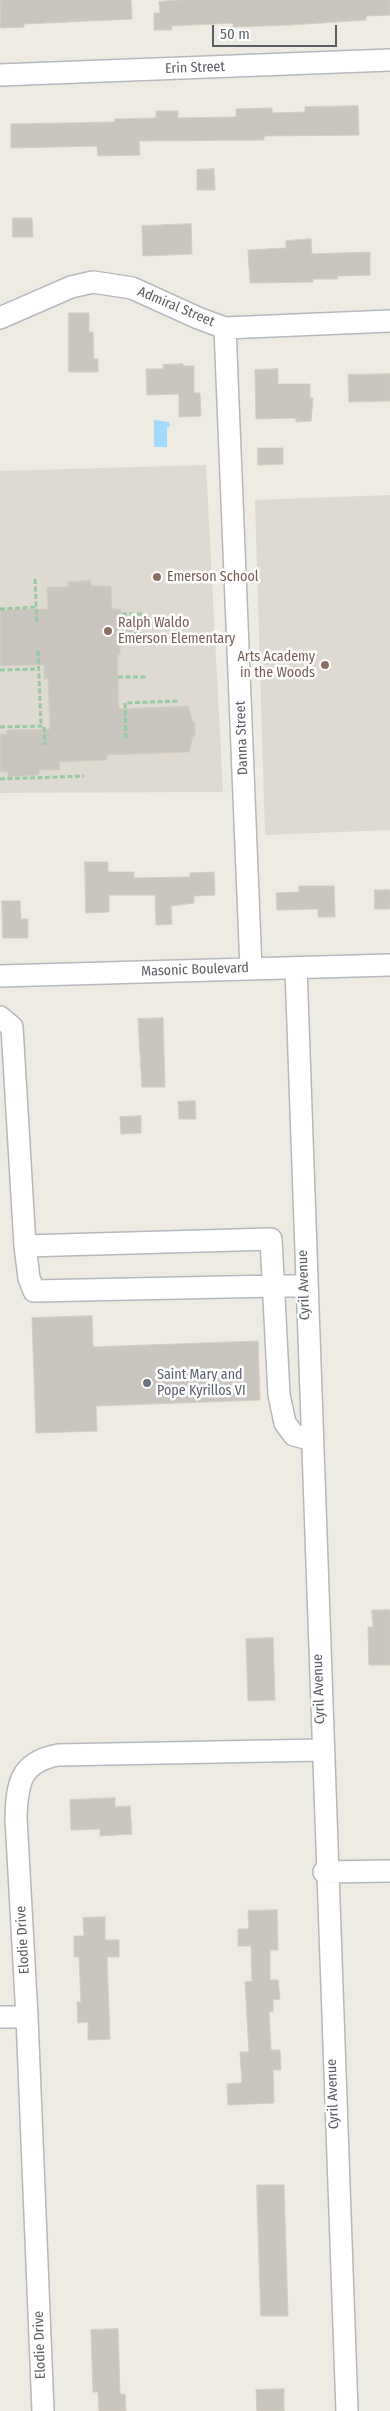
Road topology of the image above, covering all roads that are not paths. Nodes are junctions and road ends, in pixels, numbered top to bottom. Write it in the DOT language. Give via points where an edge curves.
graph roads {
  1 [pos="390,60"];
  2 [pos="0,75"];
  3 [pos="0,318"];
  4 [pos="390,321"];
  5 [pos="225,328"];
  6 [pos="390,965"];
  7 [pos="296,968"];
  8 [pos="251,969"];
  9 [pos="0,976"];
  10 [pos="0,1017"];
  11 [pos="25,1246"];
  12 [pos="275,1286"];
  13 [pos="304,1286"];
  14 [pos="310,1439"];
  15 [pos="321,1750"];
  16 [pos="390,1871"];
  17 [pos="324,1872"];
  18 [pos="27,2016"];
  19 [pos="0,2017"];
  20 [pos="43,2411"];
  21 [pos="347,2411"];
  1 -- 2 [label="street, Erin Street"];
  3 -- 5 [label="street, Admiral Street" via="71,286 103,282 132,288"];
  4 -- 5 [label="street, Admiral Street"];
  5 -- 8 [label="street, Danna Street"];
  6 -- 7 [label="street, Masonic Boulevard"];
  7 -- 8 [label="street, Masonic Boulevard"];
  7 -- 13 [label="street, Cyril Avenue"];
  8 -- 9 [label="street, Masonic Boulevard"];
  10 -- 11 [label="street" via="12,1027"];
  11 -- 12 [label="street" via="28,1278 34,1292"];
  11 -- 12 [label="street" via="271,1239"];
  12 -- 13 [label="street"];
  12 -- 14 [label="street" via="278,1395 285,1423 294,1436"];
  13 -- 14 [label="street, Cyril Avenue"];
  14 -- 15 [label="street, Cyril Avenue"];
  15 -- 17 [label="street, Cyril Avenue"];
  15 -- 18 [label="street, Elodie Drive" via="58,1756 46,1757 28,1768 20,1779 16,1818"];
  16 -- 17 [label="street"];
  17 -- 21 [label="street, Cyril Avenue"];
  18 -- 19 [label="street"];
  18 -- 20 [label="street, Elodie Drive"];
}
